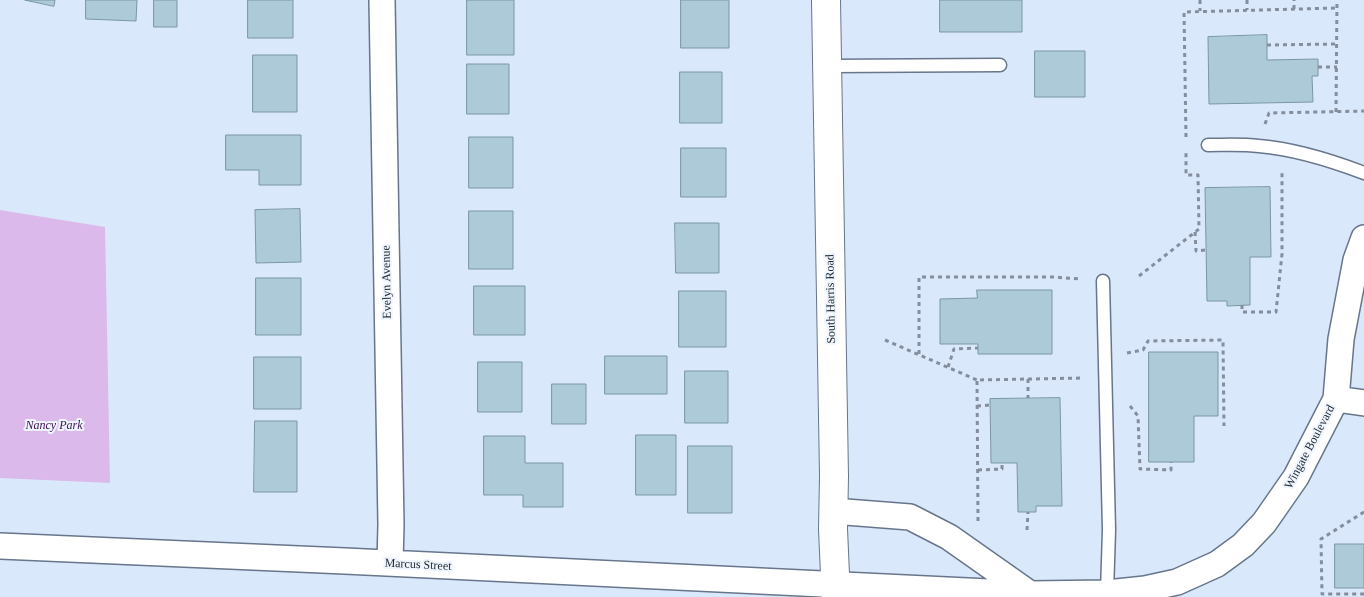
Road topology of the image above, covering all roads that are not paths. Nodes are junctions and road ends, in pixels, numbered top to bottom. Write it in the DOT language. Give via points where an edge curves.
graph roads {
  1 [pos="382,0"];
  2 [pos="826,0"];
  3 [pos="1000,65"];
  4 [pos="827,66"];
  5 [pos="1208,146"];
  6 [pos="1364,173"];
  7 [pos="1364,238"];
  8 [pos="1103,281"];
  9 [pos="1336,399"];
  10 [pos="1364,403"];
  11 [pos="833,511"];
  12 [pos="0,546"];
  13 [pos="390,563"];
  14 [pos="835,590"];
  15 [pos="1108,593"];
  16 [pos="1030,594"];
  1 -- 13 [label="street, Evelyn Avenue"];
  2 -- 4 [label="main road, South Harris Road"];
  3 -- 4 [label="lane"];
  4 -- 11 [label="main road, South Harris Road"];
  5 -- 6 [label="lane" via="1281,149 1314,155"];
  7 -- 9 [label="street, Wingate Boulevard" via="1356,260 1341,339"];
  8 -- 15 [label="lane"];
  9 -- 10 [label="street, Wingate Boulevard"];
  9 -- 15 [label="street, Wingate Boulevard" via="1296,477 1264,523 1243,545 1217,564 1177,582"];
  11 -- 14 [label="main road, South Harris Road"];
  11 -- 16 [label="street" via="910,517 949,537"];
  12 -- 13 [label="street, Marcus Street"];
  13 -- 14 [label="street, Marcus Street"];
  14 -- 16 [label="street, Wingate Boulevard"];
  15 -- 16 [label="street, Wingate Boulevard"];
}
